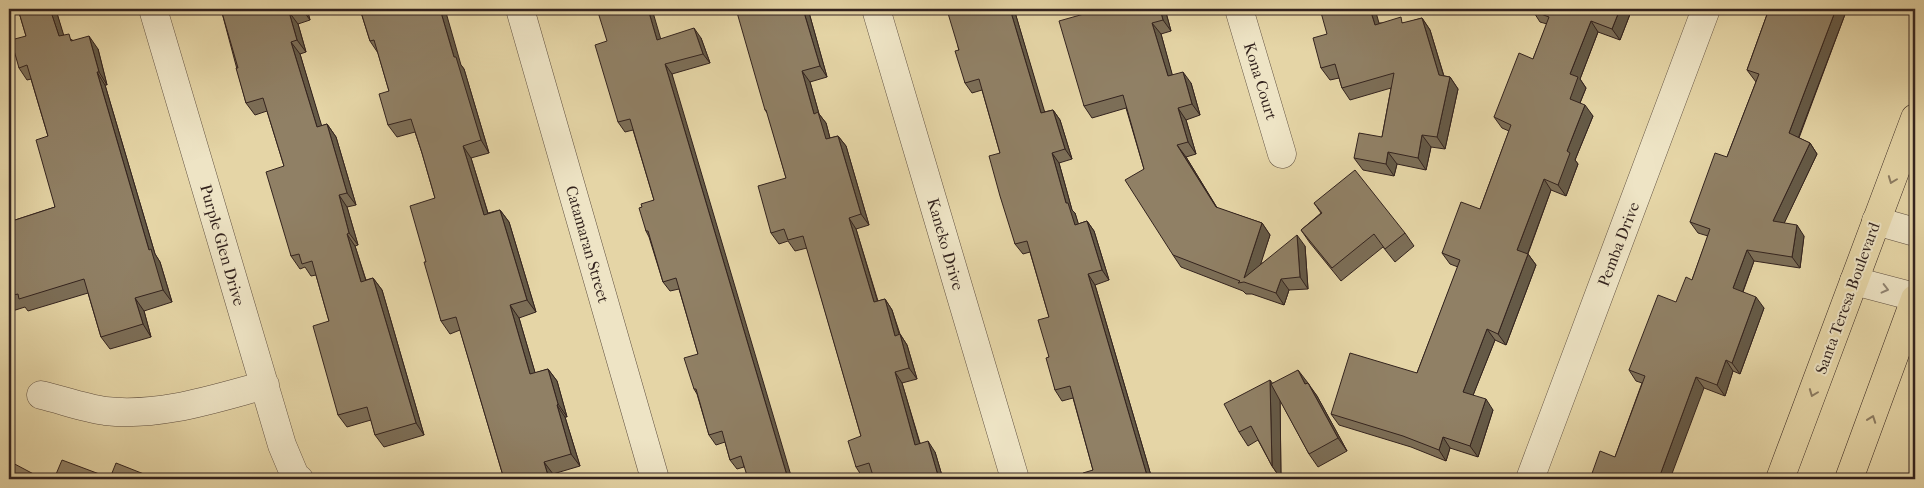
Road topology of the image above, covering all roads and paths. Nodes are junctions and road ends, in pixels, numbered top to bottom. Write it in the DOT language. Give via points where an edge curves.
graph roads {
  1 [pos="154,9"];
  2 [pos="520,9"];
  3 [pos="876,9"];
  4 [pos="1239,9"];
  5 [pos="1706,9"];
  6 [pos="1915,118"];
  7 [pos="1282,154"];
  8 [pos="1876,220"];
  9 [pos="1915,232"];
  10 [pos="1854,281"];
  11 [pos="1915,298"];
  12 [pos="265,385"];
  13 [pos="41,395"];
  14 [pos="299,479"];
  15 [pos="656,479"];
  16 [pos="1015,479"];
  17 [pos="1530,479"];
  18 [pos="1780,479"];
  19 [pos="1849,479"];
  1 -- 12 [label="street, Purple Glen Drive"];
  2 -- 15 [label="street, Catamaran Street"];
  3 -- 16 [label="street, Kaneko Drive"];
  4 -- 7 [label="street, Kona Court"];
  5 -- 17 [label="street, Pemba Drive"];
  6 -- 8 [label="main road, Santa Teresa Boulevard, one-way"];
  8 -- 9 [label="street"];
  8 -- 10 [label="main road, Santa Teresa Boulevard"];
  10 -- 11 [label="street, one-way"];
  10 -- 18 [label="main road, Santa Teresa Boulevard, one-way"];
  19 -- 11 [label="main road, one-way"];
  12 -- 13 [label="street" via="150,412 105,410"];
  12 -- 14 [label="street, Purple Glen Drive" via="282,445"];
}
